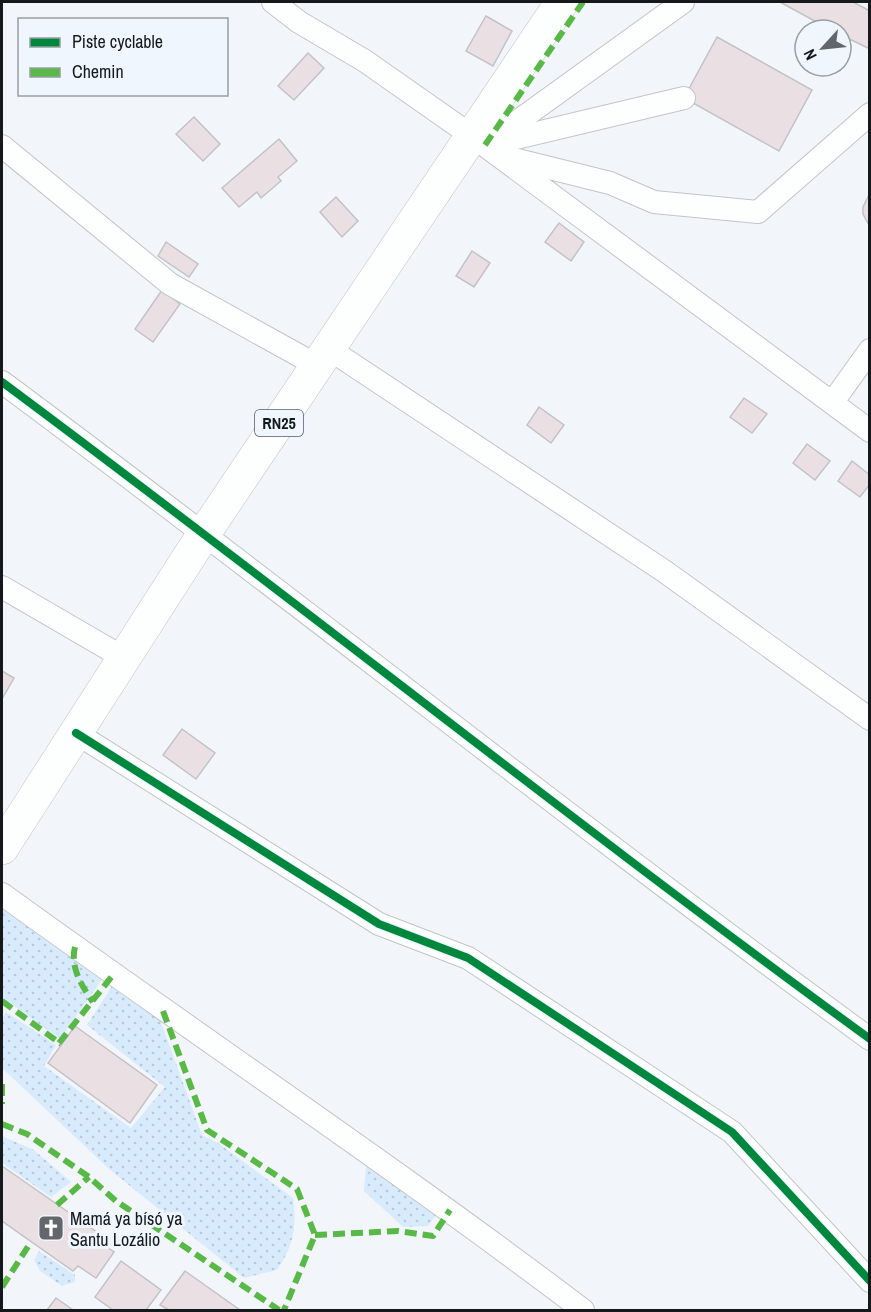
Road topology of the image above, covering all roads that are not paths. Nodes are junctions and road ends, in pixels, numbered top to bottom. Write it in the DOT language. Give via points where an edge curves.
graph roads {
  1 [pos="273,2"];
  2 [pos="562,2"];
  3 [pos="683,2"];
  4 [pos="684,98"];
  5 [pos="870,114"];
  6 [pos="485,145"];
  7 [pos="2,146"];
  8 [pos="870,350"];
  9 [pos="323,357"];
  10 [pos="2,382"];
  11 [pos="832,403"];
  12 [pos="870,431"];
  13 [pos="205,532"];
  14 [pos="2,587"];
  15 [pos="124,658"];
  16 [pos="870,719"];
  17 [pos="76,733"];
  18 [pos="2,848"];
  19 [pos="2,894"];
  20 [pos="870,1039"];
  21 [pos="870,1281"];
  22 [pos="583,1311"];
  1 -- 6 [label="street"];
  2 -- 6 [label="main road, RN25"];
  3 -- 6 [label="street"];
  4 -- 6 [label="street"];
  5 -- 6 [label="street" via="758,212 654,202 610,183"];
  6 -- 9 [label="main road, RN25"];
  6 -- 11 [label="street"];
  7 -- 9 [label="street" via="170,284"];
  8 -- 11 [label="street"];
  9 -- 13 [label="main road, RN25"];
  9 -- 16 [label="street" via="664,570"];
  10 -- 13 [label="street"];
  11 -- 12 [label="street"];
  13 -- 15 [label="main road, RN25"];
  13 -- 20 [label="street" via="730,937"];
  14 -- 15 [label="street"];
  15 -- 17 [label="main road, RN25"];
  17 -- 18 [label="main road, RN25"];
  17 -- 21 [label="street" via="379,924 468,958 732,1132"];
  19 -- 22 [label="street" via="450,1210"];
}
